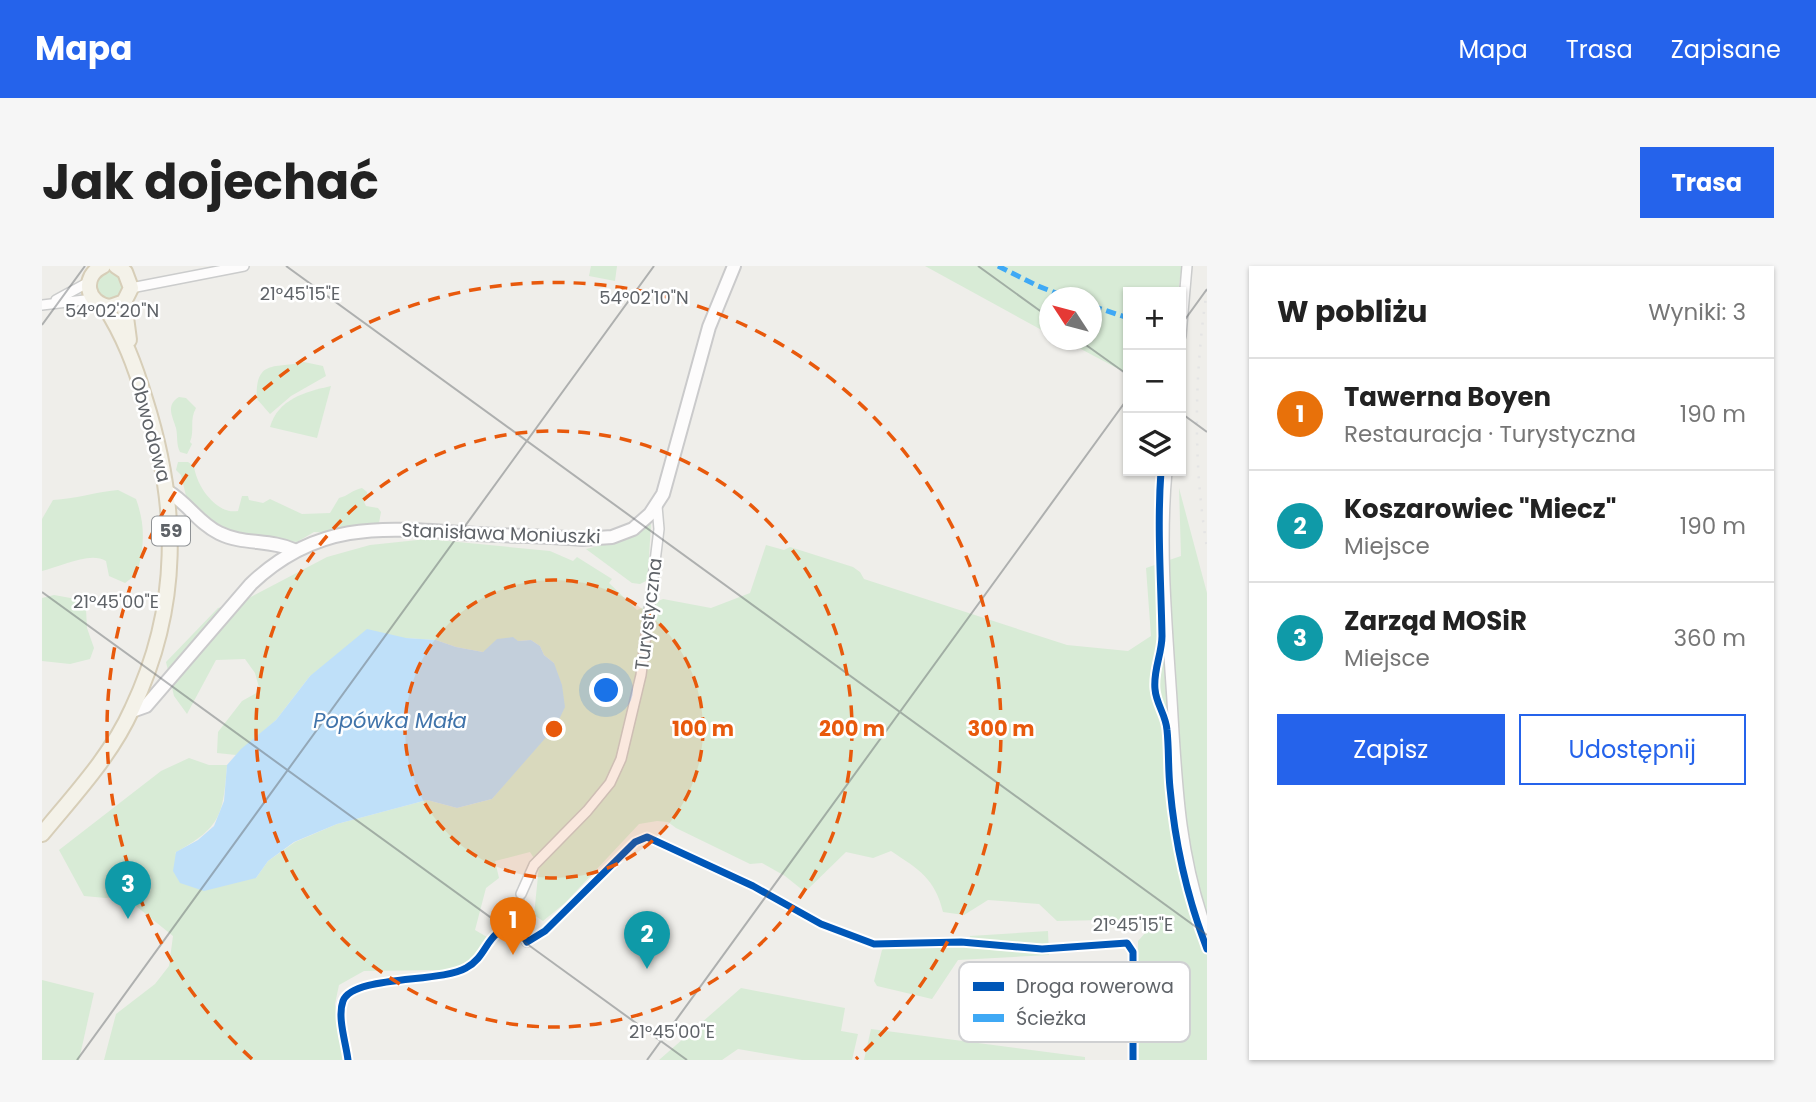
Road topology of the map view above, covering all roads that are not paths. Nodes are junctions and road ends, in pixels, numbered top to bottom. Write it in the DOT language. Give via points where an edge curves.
graph roads {
  1 [pos="116,266"];
  2 [pos="244,266"];
  3 [pos="734,266"];
  4 [pos="1187,266"];
  5 [pos="100,267"];
  6 [pos="89,282"];
  7 [pos="1185,287"];
  8 [pos="131,288"];
  9 [pos="124,302"];
  10 [pos="99,303"];
  11 [pos="47,304"];
  12 [pos="130,351"];
  13 [pos="1167,476"];
  14 [pos="167,491"];
  15 [pos="657,506"];
  16 [pos="295,550"];
  17 [pos="132,711"];
  18 [pos="42,834"];
  19 [pos="521,894"];
  20 [pos="518,918"];
  21 [pos="1207,930"];
  22 [pos="527,942"];
  1 -- 8 [label="main road" via="125,272"];
  2 -- 8 [label="street"];
  3 -- 15 [label="street, Stanisława Moniuszki" via="709,327"];
  4 -- 7 [label="street"];
  5 -- 6 [label="main road"];
  6 -- 10 [label="main road, Obwodowa" via="89,291"];
  6 -- 11 [label="street"];
  8 -- 9 [label="main road"];
  9 -- 10 [label="main road" via="115,306"];
  9 -- 12 [label="main road, Obwodowa / 59"];
  10 -- 11 [label="street"];
  10 -- 12 [label="main road, Obwodowa / 59"];
  12 -- 14 [label="main road, Obwodowa / 59" via="158,442"];
  13 -- 21 [label="street" via="1167,627 1177,784 1182,840"];
  14 -- 16 [label="street" via="219,533"];
  14 -- 17 [label="main road, Obwodowa / 59" via="171,562 166,602 152,659"];
  15 -- 16 [label="street, Stanisława Moniuszki" via="633,529 604,538 406,529 341,534"];
  15 -- 19 [label="street, Turystyczna" via="659,529 641,675 621,759 610,783 534,865"];
  16 -- 17 [label="street, Stanisława Moniuszki" via="267,568 146,706"];
  17 -- 18 [label="main road, Stanisława Moniuszki / 59" via="99,763"];
  20 -- 22 [label="street"];
}
